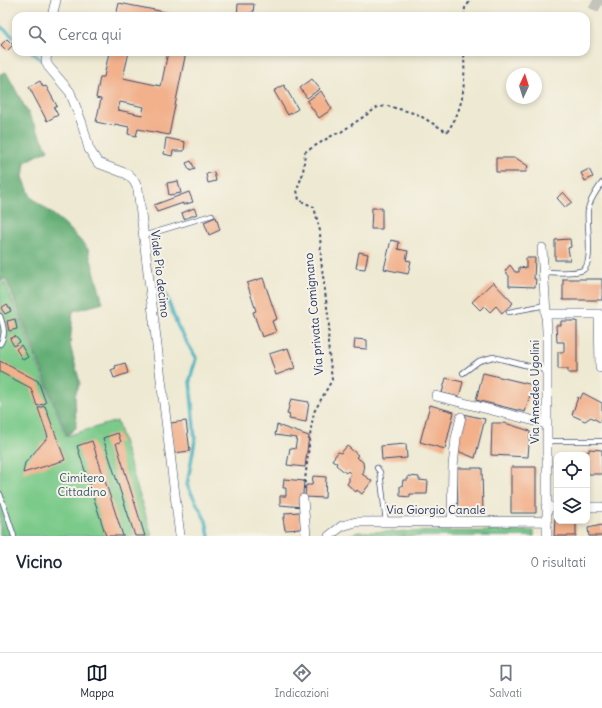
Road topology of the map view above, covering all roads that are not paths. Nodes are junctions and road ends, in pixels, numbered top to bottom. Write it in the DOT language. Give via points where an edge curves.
graph roads {
  1 [pos="56,0"];
  2 [pos="53,12"];
  3 [pos="47,56"];
  4 [pos="602,183"];
  5 [pos="212,215"];
  6 [pos="143,236"];
  7 [pos="542,248"];
  8 [pos="544,272"];
  9 [pos="546,303"];
  10 [pos="509,312"];
  11 [pos="546,314"];
  12 [pos="0,316"];
  13 [pos="0,344"];
  14 [pos="600,368"];
  15 [pos="548,371"];
  16 [pos="463,372"];
  17 [pos="436,396"];
  18 [pos="461,417"];
  19 [pos="547,424"];
  20 [pos="546,441"];
  21 [pos="602,441"];
  22 [pos="377,468"];
  23 [pos="0,494"];
  24 [pos="303,500"];
  25 [pos="546,507"];
  26 [pos="554,507"];
  27 [pos="590,507"];
  28 [pos="602,507"];
  29 [pos="547,521"];
  30 [pos="386,522"];
  31 [pos="452,522"];
  32 [pos="14,536"];
  33 [pos="180,536"];
  34 [pos="306,536"];
  35 [pos="329,536"];
  36 [pos="547,536"];
  1 -- 2 [label="street"];
  3 -- 6 [label="street, Viale Pio decimo" via="48,66 70,92 89,149 98,163 127,174 134,181 138,189"];
  4 -- 8 [label="lane" via="588,208 587,266 577,272"];
  5 -- 6 [label="lane"];
  6 -- 33 [label="street, Viale Pio decimo"];
  7 -- 8 [label="street, Via Amedeo Ugolini"];
  8 -- 9 [label="street, Via Amedeo Ugolini"];
  9 -- 10 [label="lane"];
  9 -- 11 [label="street, Via Amedeo Ugolini"];
  11 -- 14 [label="street" via="599,314"];
  11 -- 15 [label="street, Via Amedeo Ugolini"];
  12 -- 13 [label="lane" via="4,335"];
  15 -- 16 [label="lane" via="493,357 480,361"];
  15 -- 19 [label="street, Via Amedeo Ugolini"];
  17 -- 19 [label="street"];
  18 -- 31 [label="street" via="453,466"];
  19 -- 20 [label="street, Via Amedeo Ugolini"];
  20 -- 21 [label="lane"];
  20 -- 25 [label="street, Via Amedeo Ugolini"];
  22 -- 30 [label="lane" via="380,472"];
  23 -- 32 [label="lane"];
  24 -- 34 [label="street"];
  25 -- 26 [label="street"];
  25 -- 29 [label="street, Via Amedeo Ugolini"];
  27 -- 28 [label="street"];
  29 -- 31 [label="street, Via Giorgio Canale"];
  29 -- 36 [label="street, Via Amedeo Ugolini"];
  30 -- 31 [label="street, Via Giorgio Canale"];
  30 -- 35 [label="street, Via Giorgio Canale" via="356,522 342,526"];
}
